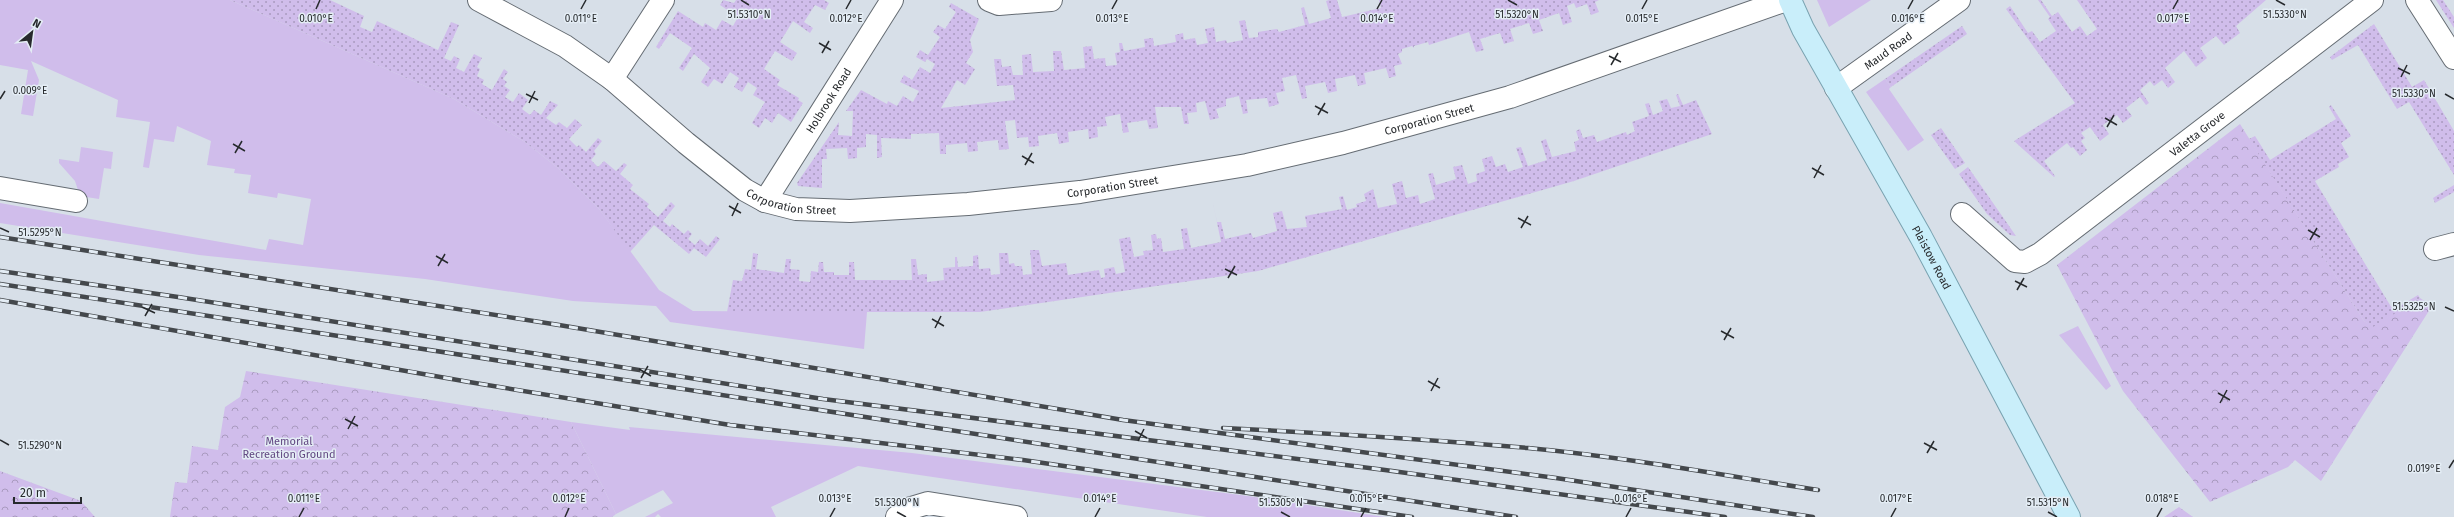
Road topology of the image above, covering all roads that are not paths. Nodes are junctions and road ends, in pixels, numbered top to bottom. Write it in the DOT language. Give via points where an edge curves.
graph roads {
  1 [pos="479,0"];
  2 [pos="663,0"];
  3 [pos="892,0"];
  4 [pos="989,0"];
  5 [pos="1051,0"];
  6 [pos="1786,0"];
  7 [pos="1790,0"];
  8 [pos="1958,0"];
  9 [pos="2372,0"];
  10 [pos="2417,0"];
  11 [pos="2454,58"];
  12 [pos="612,79"];
  13 [pos="1836,88"];
  14 [pos="0,188"];
  15 [pos="76,201"];
  16 [pos="765,201"];
  17 [pos="1962,214"];
  18 [pos="897,517"];
  19 [pos="1016,517"];
  20 [pos="2069,517"];
  1 -- 12 [label="street, Corporation Street" via="559,42"];
  2 -- 12 [label="street"];
  3 -- 16 [label="street, Holbrook Road"];
  4 -- 5 [label="street" via="999,4"];
  6 -- 16 [label="street, Corporation Street" via="1510,96 1343,143 1247,165 1080,192 968,204 850,211 796,209"];
  7 -- 13 [label="main road, Plaistow Road"];
  8 -- 13 [label="street, Maud Road"];
  9 -- 17 [label="street, Valetta Grove" via="2056,244 2029,260 2015,261"];
  10 -- 11 [label="street"];
  12 -- 16 [label="street, Corporation Street" via="724,174"];
  13 -- 20 [label="main road, Plaistow Road" via="1921,237"];
  14 -- 15 [label="street"];
  18 -- 19 [label="street" via="908,508 928,503"];
}
